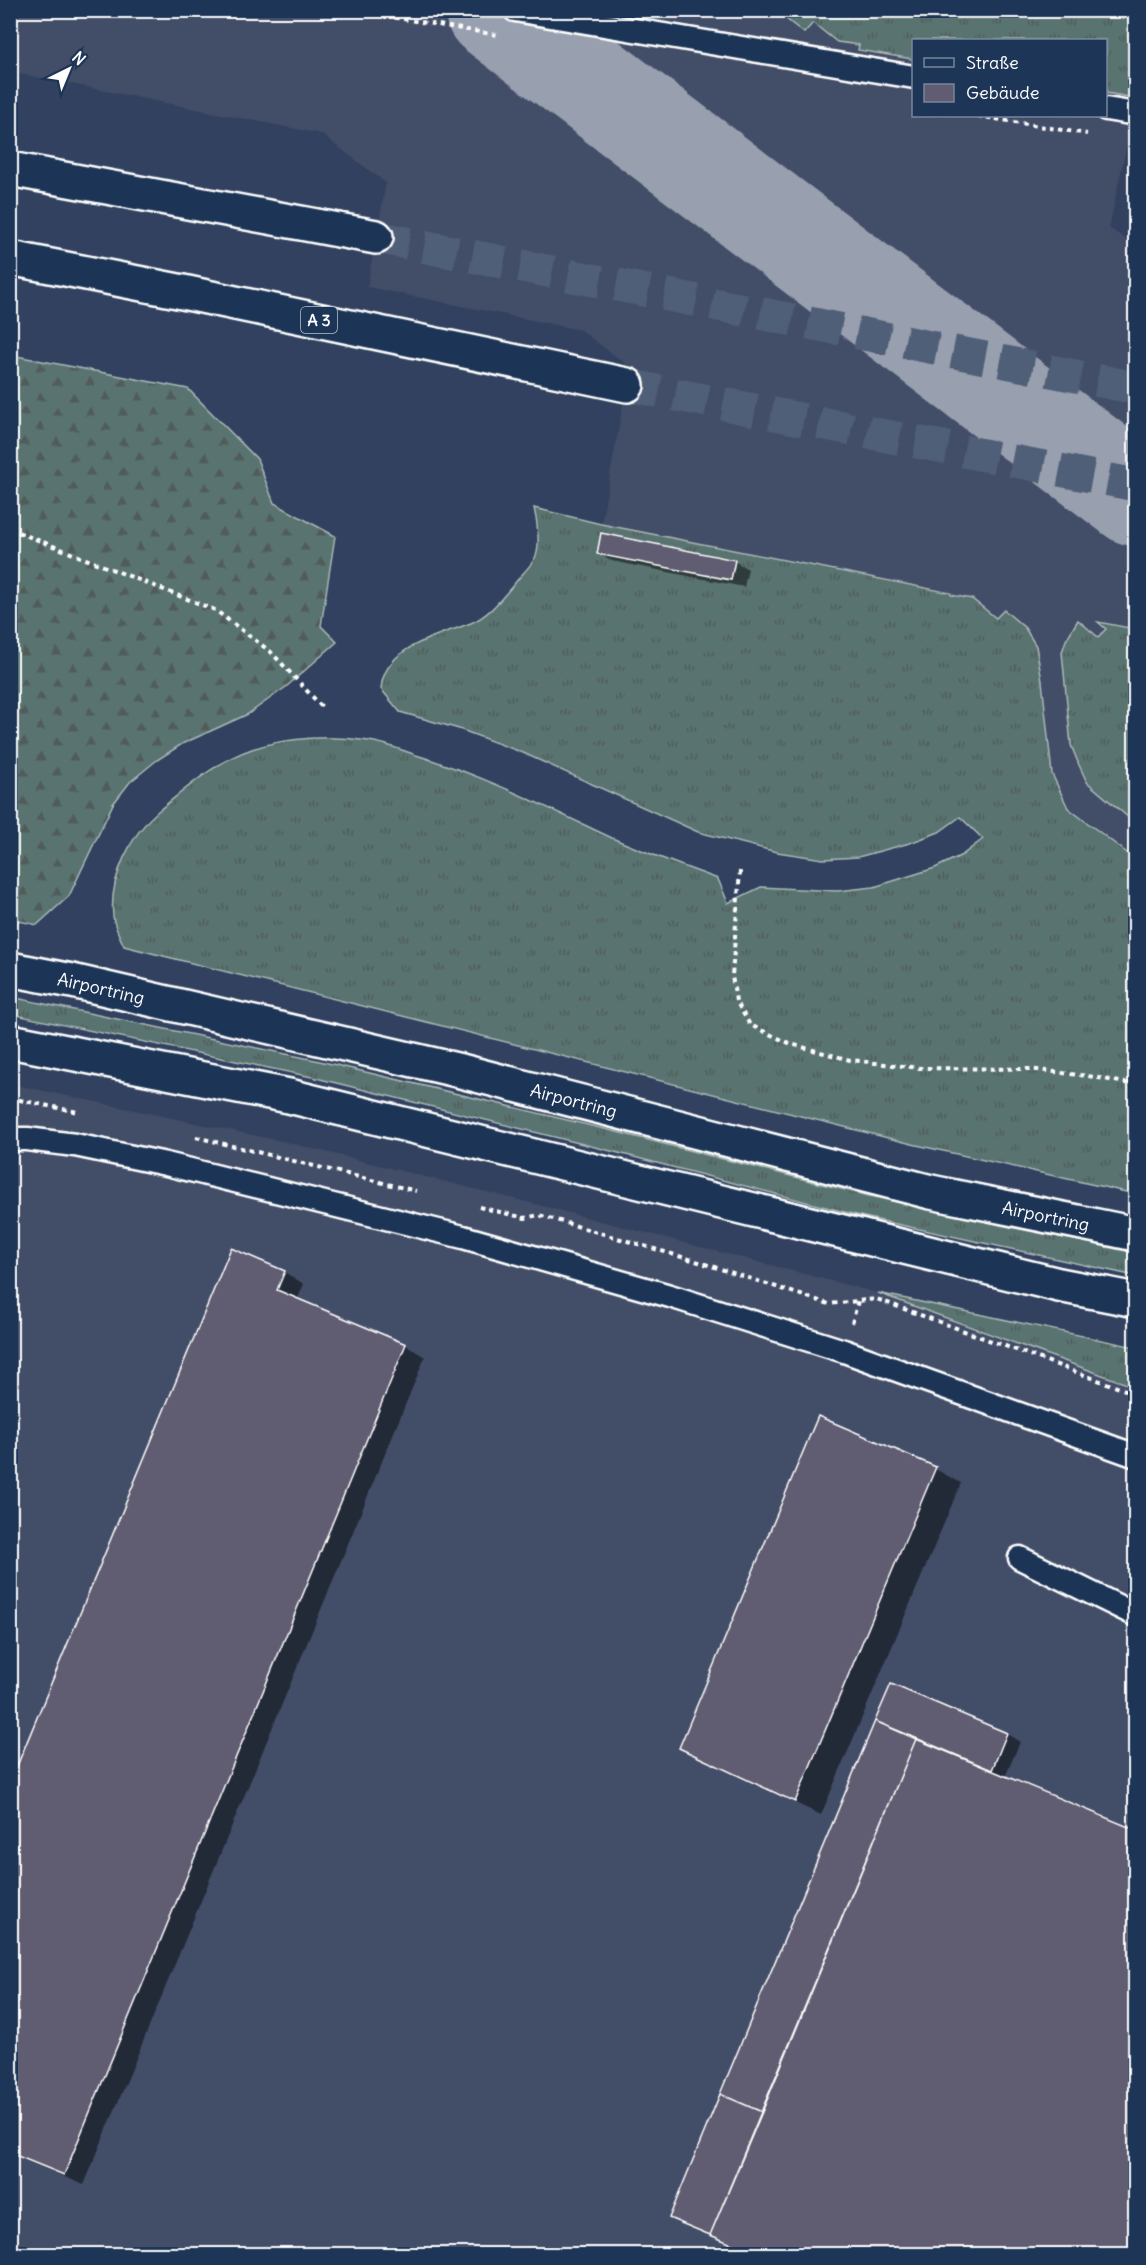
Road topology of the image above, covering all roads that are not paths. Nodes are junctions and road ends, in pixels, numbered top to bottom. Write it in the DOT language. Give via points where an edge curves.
graph roads {
  1 [pos="515,10"];
  2 [pos="912,77"];
  3 [pos="1107,109"];
  4 [pos="1136,114"];
  5 [pos="10,169"];
  6 [pos="376,237"];
  7 [pos="10,258"];
  8 [pos="627,385"];
  9 [pos="10,969"];
  10 [pos="10,1041"];
  11 [pos="10,1139"];
  12 [pos="1136,1234"];
  13 [pos="1136,1300"];
  14 [pos="1136,1456"];
  15 [pos="1020,1558"];
  16 [pos="1136,1615"];
  1 -- 2 [label="lane"];
  3 -- 4 [label="lane"];
  5 -- 6 [label="main road"];
  7 -- 8 [label="main road, A 3"];
  9 -- 12 [label="main road, Airportring" via="461,1071 931,1192"];
  10 -- 13 [label="main road" via="289,1096 1059,1285"];
  11 -- 14 [label="lane" via="75,1145 166,1164 474,1241 670,1296 833,1348"];
  15 -- 16 [label="lane"];
}
